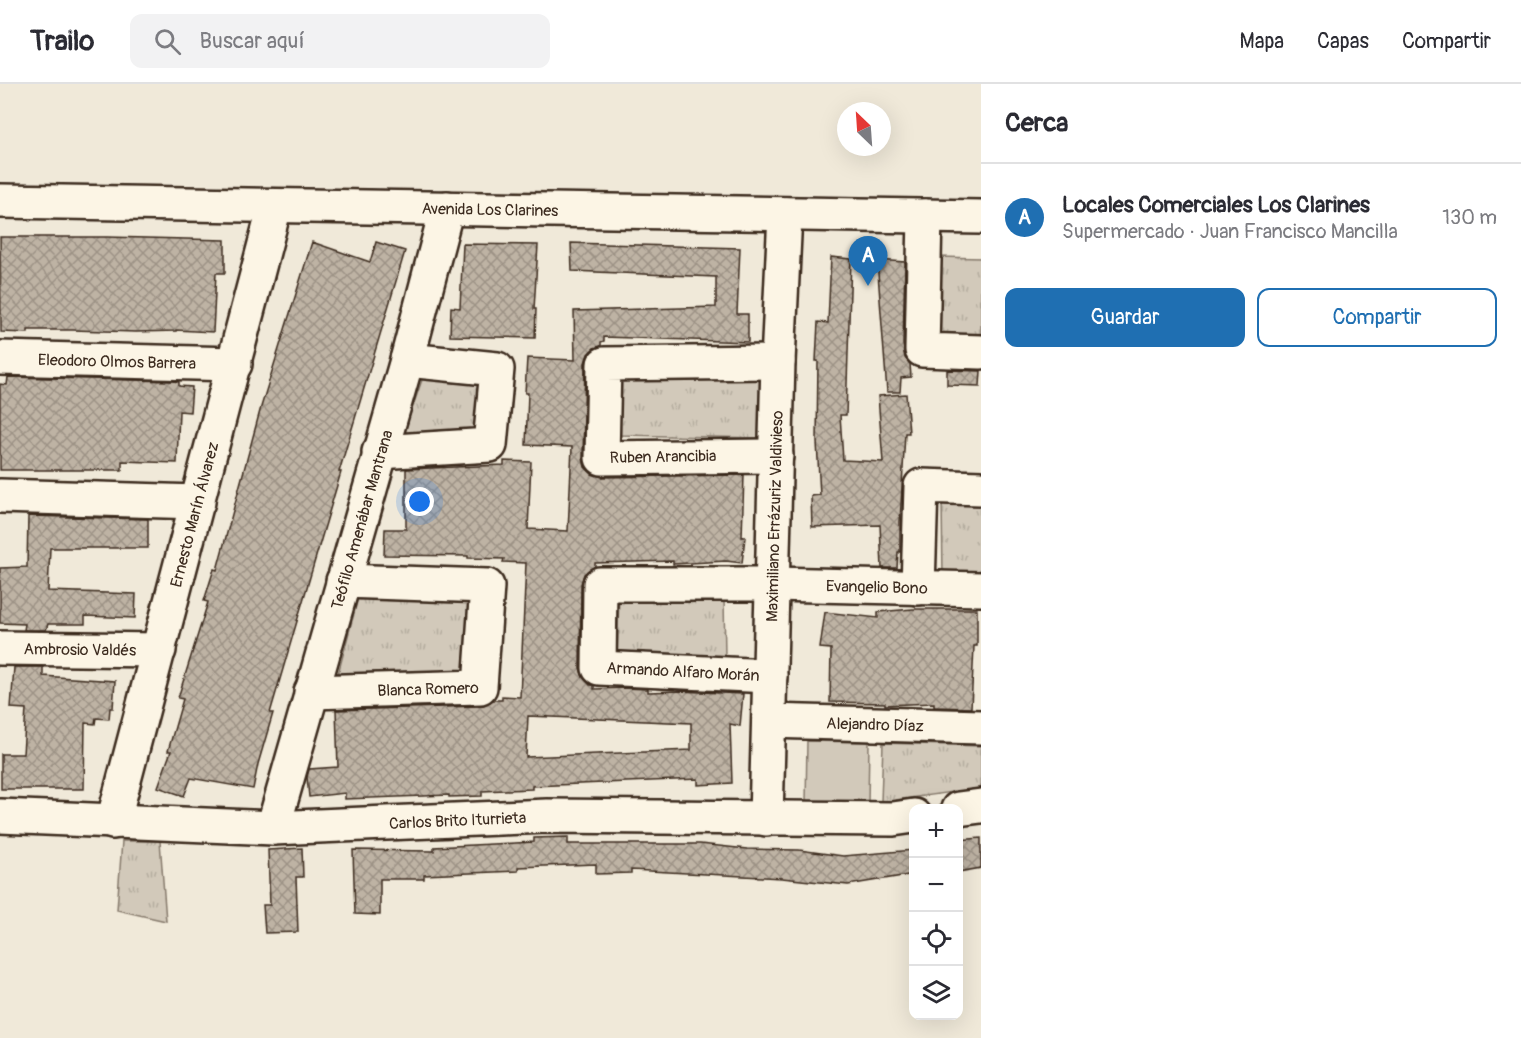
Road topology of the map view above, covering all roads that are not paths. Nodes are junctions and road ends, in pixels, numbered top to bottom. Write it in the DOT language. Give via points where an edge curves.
graph roads {
  1 [pos="0,201"];
  2 [pos="275,206"];
  3 [pos="447,208"];
  4 [pos="784,214"];
  5 [pos="925,216"];
  6 [pos="981,217"];
  7 [pos="981,352"];
  8 [pos="0,358"];
  9 [pos="407,360"];
  10 [pos="778,362"];
  11 [pos="235,364"];
  12 [pos="379,452"];
  13 [pos="776,456"];
  14 [pos="981,488"];
  15 [pos="0,496"];
  16 [pos="198,502"];
  17 [pos="343,581"];
  18 [pos="773,584"];
  19 [pos="918,588"];
  20 [pos="981,589"];
  21 [pos="0,648"];
  22 [pos="159,650"];
  23 [pos="770,676"];
  24 [pos="311,692"];
  25 [pos="769,721"];
  26 [pos="981,727"];
  27 [pos="981,806"];
  28 [pos="963,808"];
  29 [pos="0,816"];
  30 [pos="909,817"];
  31 [pos="766,819"];
  32 [pos="114,822"];
  33 [pos="273,828"];
  1 -- 2 [label="street, Avenida Los Clarines"];
  2 -- 3 [label="street, Avenida Los Clarines"];
  2 -- 11 [label="street, Ernesto Marín Álvarez"];
  3 -- 4 [label="street, Avenida Los Clarines"];
  3 -- 9 [label="street, Teófilo Amenábar Mantrana"];
  4 -- 5 [label="street, Avenida Los Clarines"];
  4 -- 10 [label="street, Maximiliano Errázuriz Valdivieso"];
  5 -- 6 [label="street, Avenida Los Clarines"];
  5 -- 7 [label="street" via="922,350"];
  8 -- 11 [label="street, Eleodoro Olmos Barrera"];
  9 -- 12 [label="street, Teófilo Amenábar Mantrana"];
  9 -- 12 [label="street" via="497,369 490,445"];
  10 -- 13 [label="street, Maximiliano Errázuriz Valdivieso"];
  10 -- 13 [label="street, Ruben Arancibia" via="604,364 602,458"];
  11 -- 16 [label="street, Ernesto Marín Álvarez"];
  12 -- 17 [label="street, Teófilo Amenábar Mantrana"];
  13 -- 18 [label="street, Maximiliano Errázuriz Valdivieso"];
  14 -- 19 [label="street" via="921,486"];
  15 -- 16 [label="street"];
  16 -- 22 [label="street, Ernesto Marín Álvarez"];
  17 -- 24 [label="street, Teófilo Amenábar Mantrana"];
  17 -- 24 [label="street, Blanca Romero" via="487,586 480,687"];
  18 -- 19 [label="street, Evangelio Bono"];
  18 -- 23 [label="street, Maximiliano Errázuriz Valdivieso"];
  18 -- 23 [label="street, Armando Alfaro Morán" via="600,585 599,668"];
  19 -- 20 [label="street, Evangelio Bono"];
  21 -- 22 [label="street, Ambrosio Valdés"];
  22 -- 32 [label="street, Ernesto Marín Álvarez"];
  23 -- 25 [label="street, Maximiliano Errázuriz Valdivieso"];
  24 -- 33 [label="street, Teófilo Amenábar Mantrana"];
  25 -- 26 [label="street, Alejandro Díaz"];
  25 -- 31 [label="street, Maximiliano Errázuriz Valdivieso"];
  27 -- 28 [label="street"];
  29 -- 32 [label="street, Carlos Brito Iturrieta"];
  30 -- 31 [label="street, Carlos Brito Iturrieta"];
  31 -- 33 [label="street, Carlos Brito Iturrieta" via="547,816"];
  32 -- 33 [label="street, Carlos Brito Iturrieta"];
}
